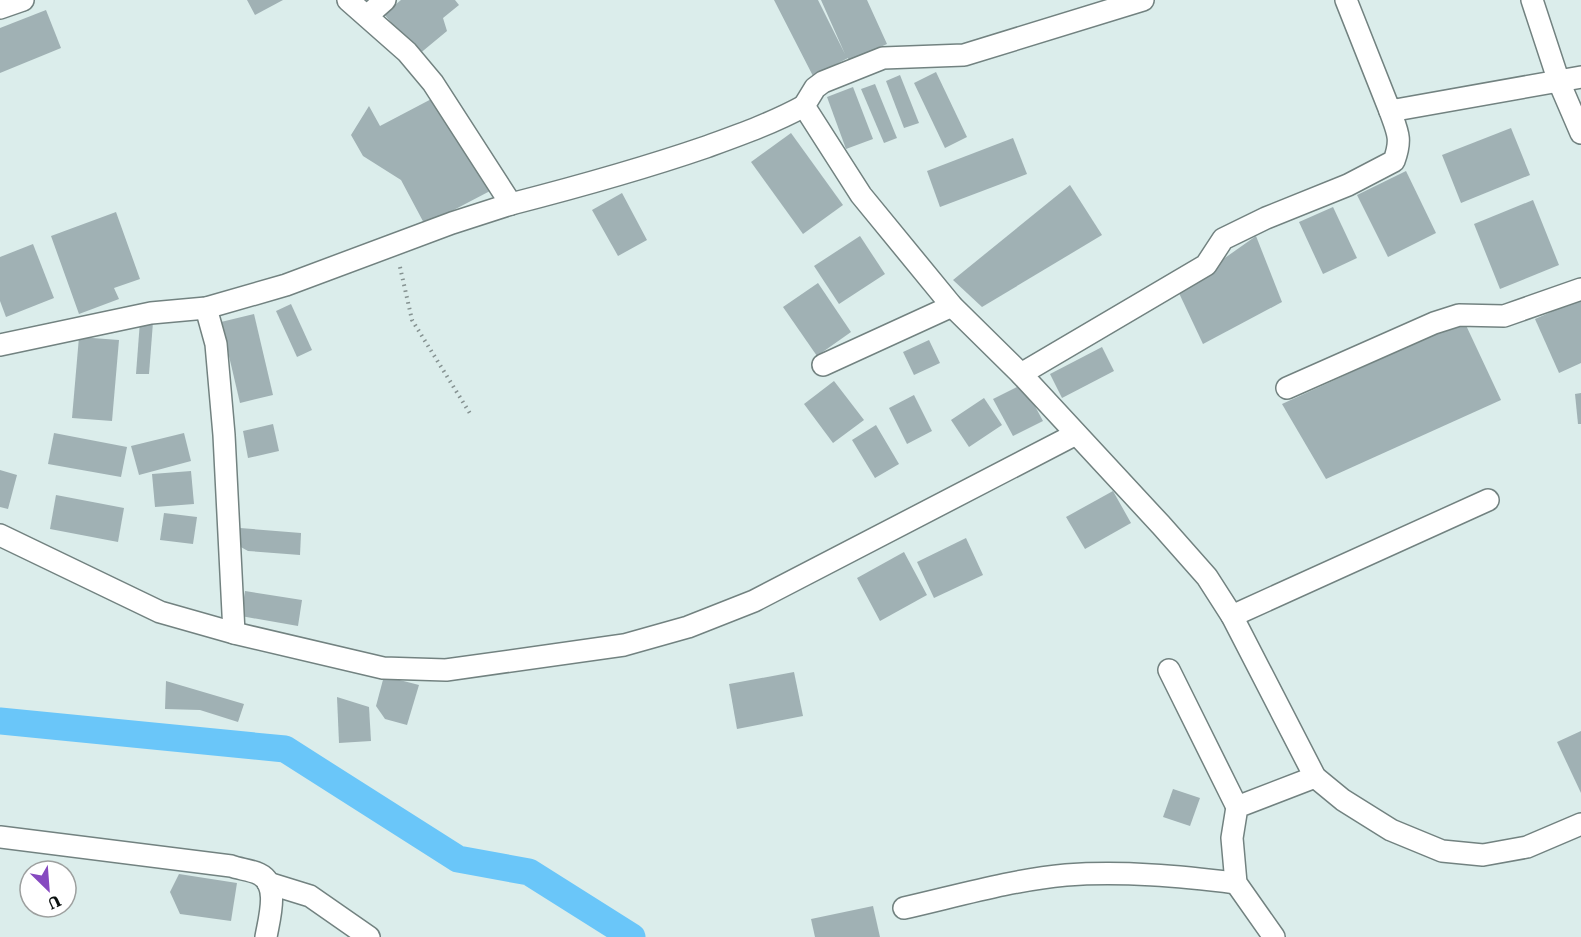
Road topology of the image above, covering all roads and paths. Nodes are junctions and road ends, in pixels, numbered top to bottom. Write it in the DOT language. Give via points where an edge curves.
graph roads {
  1 [pos="23,0"];
  2 [pos="348,0"];
  3 [pos="385,0"];
  4 [pos="1143,0"];
  5 [pos="1346,0"];
  6 [pos="1532,0"];
  7 [pos="0,8"];
  8 [pos="368,16"];
  9 [pos="1581,77"];
  10 [pos="1559,82"];
  11 [pos="804,106"];
  12 [pos="1390,111"];
  13 [pos="1581,133"];
  14 [pos="512,204"];
  15 [pos="395,246"];
  16 [pos="1581,289"];
  17 [pos="952,306"];
  18 [pos="206,308"];
  19 [pos="0,345"];
  20 [pos="823,365"];
  21 [pos="1021,374"];
  22 [pos="1287,388"];
  23 [pos="471,415"];
  24 [pos="1076,434"];
  25 [pos="1488,500"];
  26 [pos="0,535"];
  27 [pos="1232,616"];
  28 [pos="234,633"];
  29 [pos="1168,670"];
  30 [pos="1315,777"];
  31 [pos="1237,807"];
  32 [pos="1581,824"];
  33 [pos="0,837"];
  34 [pos="268,883"];
  35 [pos="1236,884"];
  36 [pos="904,908"];
  37 [pos="266,937"];
  38 [pos="369,937"];
  39 [pos="1274,937"];
  1 -- 7 [label="street"];
  2 -- 8 [label="street"];
  3 -- 8 [label="street"];
  4 -- 11 [label="street" via="964,55 884,58 823,82 814,88"];
  5 -- 12 [label="street"];
  6 -- 10 [label="street"];
  8 -- 14 [label="street" via="433,83"];
  9 -- 10 [label="street"];
  10 -- 12 [label="street"];
  10 -- 13 [label="street"];
  11 -- 14 [label="street" via="747,132 655,165"];
  11 -- 17 [label="street" via="861,195"];
  12 -- 21 [label="street" via="1398,133 1394,161 1222,239 1206,265"];
  14 -- 15 [label="street"];
  15 -- 18 [label="street" via="286,285"];
  15 -- 23 [label="path" via="412,320"];
  16 -- 22 [label="street" via="1504,316 1459,315 1434,323"];
  17 -- 20 [label="street"];
  17 -- 21 [label="street"];
  18 -- 19 [label="street" via="151,314"];
  18 -- 28 [label="street" via="216,344 224,435"];
  21 -- 24 [label="street"];
  24 -- 27 [label="street" via="1207,577"];
  24 -- 28 [label="street" via="754,601 688,627 624,645 446,670 383,668"];
  25 -- 27 [label="street"];
  26 -- 28 [label="street" via="160,612"];
  27 -- 30 [label="street"];
  29 -- 31 [label="street"];
  30 -- 31 [label="street"];
  30 -- 32 [label="street" via="1391,830 1442,850 1483,855 1527,847"];
  31 -- 35 [label="street" via="1232,838"];
  33 -- 34 [label="street" via="231,866 260,874"];
  34 -- 37 [label="street" via="272,895"];
  34 -- 38 [label="street" via="310,896"];
  35 -- 36 [label="street" via="1175,876 1065,875"];
  35 -- 39 [label="street"];
}
